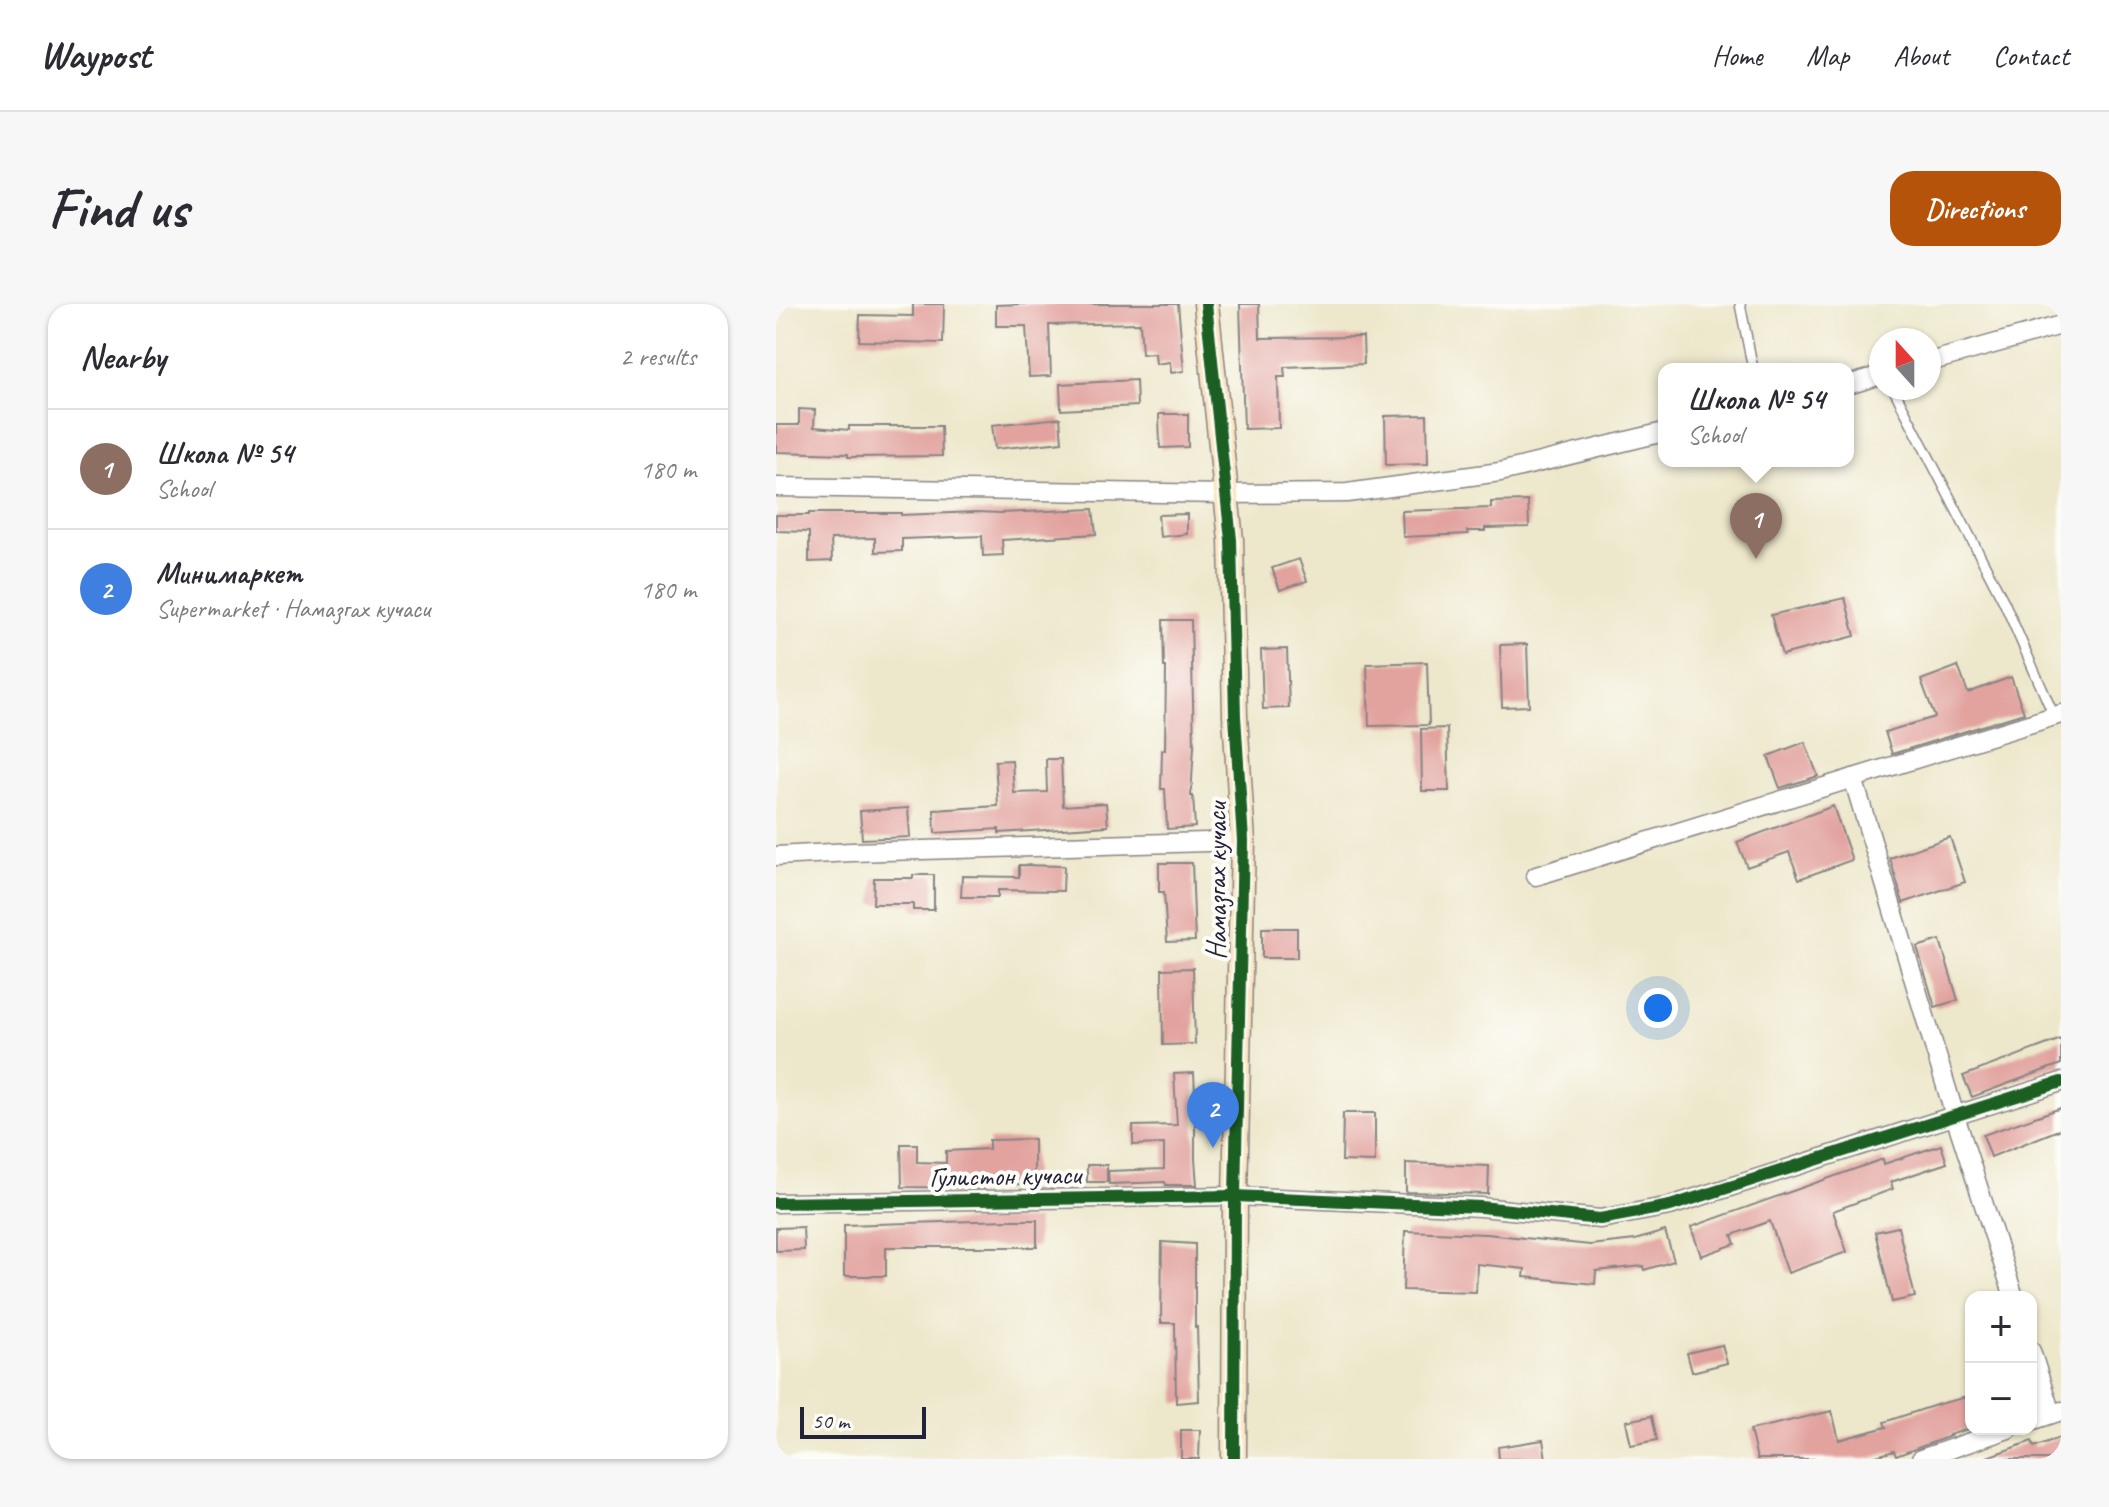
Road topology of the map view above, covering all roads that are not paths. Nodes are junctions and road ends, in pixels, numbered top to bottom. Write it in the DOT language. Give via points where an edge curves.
graph roads {
  1 [pos="1206,304"];
  2 [pos="1740,304"];
  3 [pos="2061,325"];
  4 [pos="1941,359"];
  5 [pos="1752,363"];
  6 [pos="1899,400"];
  7 [pos="1658,433"];
  8 [pos="776,487"];
  9 [pos="1226,494"];
  10 [pos="2058,715"];
  11 [pos="1853,778"];
  12 [pos="1243,841"];
  13 [pos="776,856"];
  14 [pos="1536,876"];
  15 [pos="2061,1082"];
  16 [pos="1955,1116"];
  17 [pos="1235,1196"];
  18 [pos="776,1203"];
  19 [pos="2012,1291"];
  20 [pos="2036,1363"];
  21 [pos="2056,1413"];
  22 [pos="1991,1435"];
  23 [pos="1234,1459"];
  24 [pos="1921,1459"];
  1 -- 9 [label="street, Намазгах кучаси"];
  2 -- 5 [label="lane"];
  3 -- 4 [label="street"];
  6 -- 10 [label="lane"];
  7 -- 9 [label="street" via="1485,474 1347,493"];
  8 -- 9 [label="street"];
  9 -- 12 [label="street, Намазгах кучаси"];
  10 -- 11 [label="street"];
  11 -- 14 [label="street"];
  11 -- 16 [label="street"];
  12 -- 13 [label="street"];
  12 -- 17 [label="street, Намазгах кучаси"];
  15 -- 16 [label="street, Гулистон кучаси"];
  16 -- 17 [label="street, Гулистон кучаси" via="1670,1206 1600,1219 1481,1207"];
  16 -- 19 [label="street"];
  17 -- 18 [label="street, Гулистон кучаси"];
  17 -- 23 [label="street, Намазгах кучаси"];
  20 -- 21 [label="street"];
  22 -- 24 [label="street"];
}
